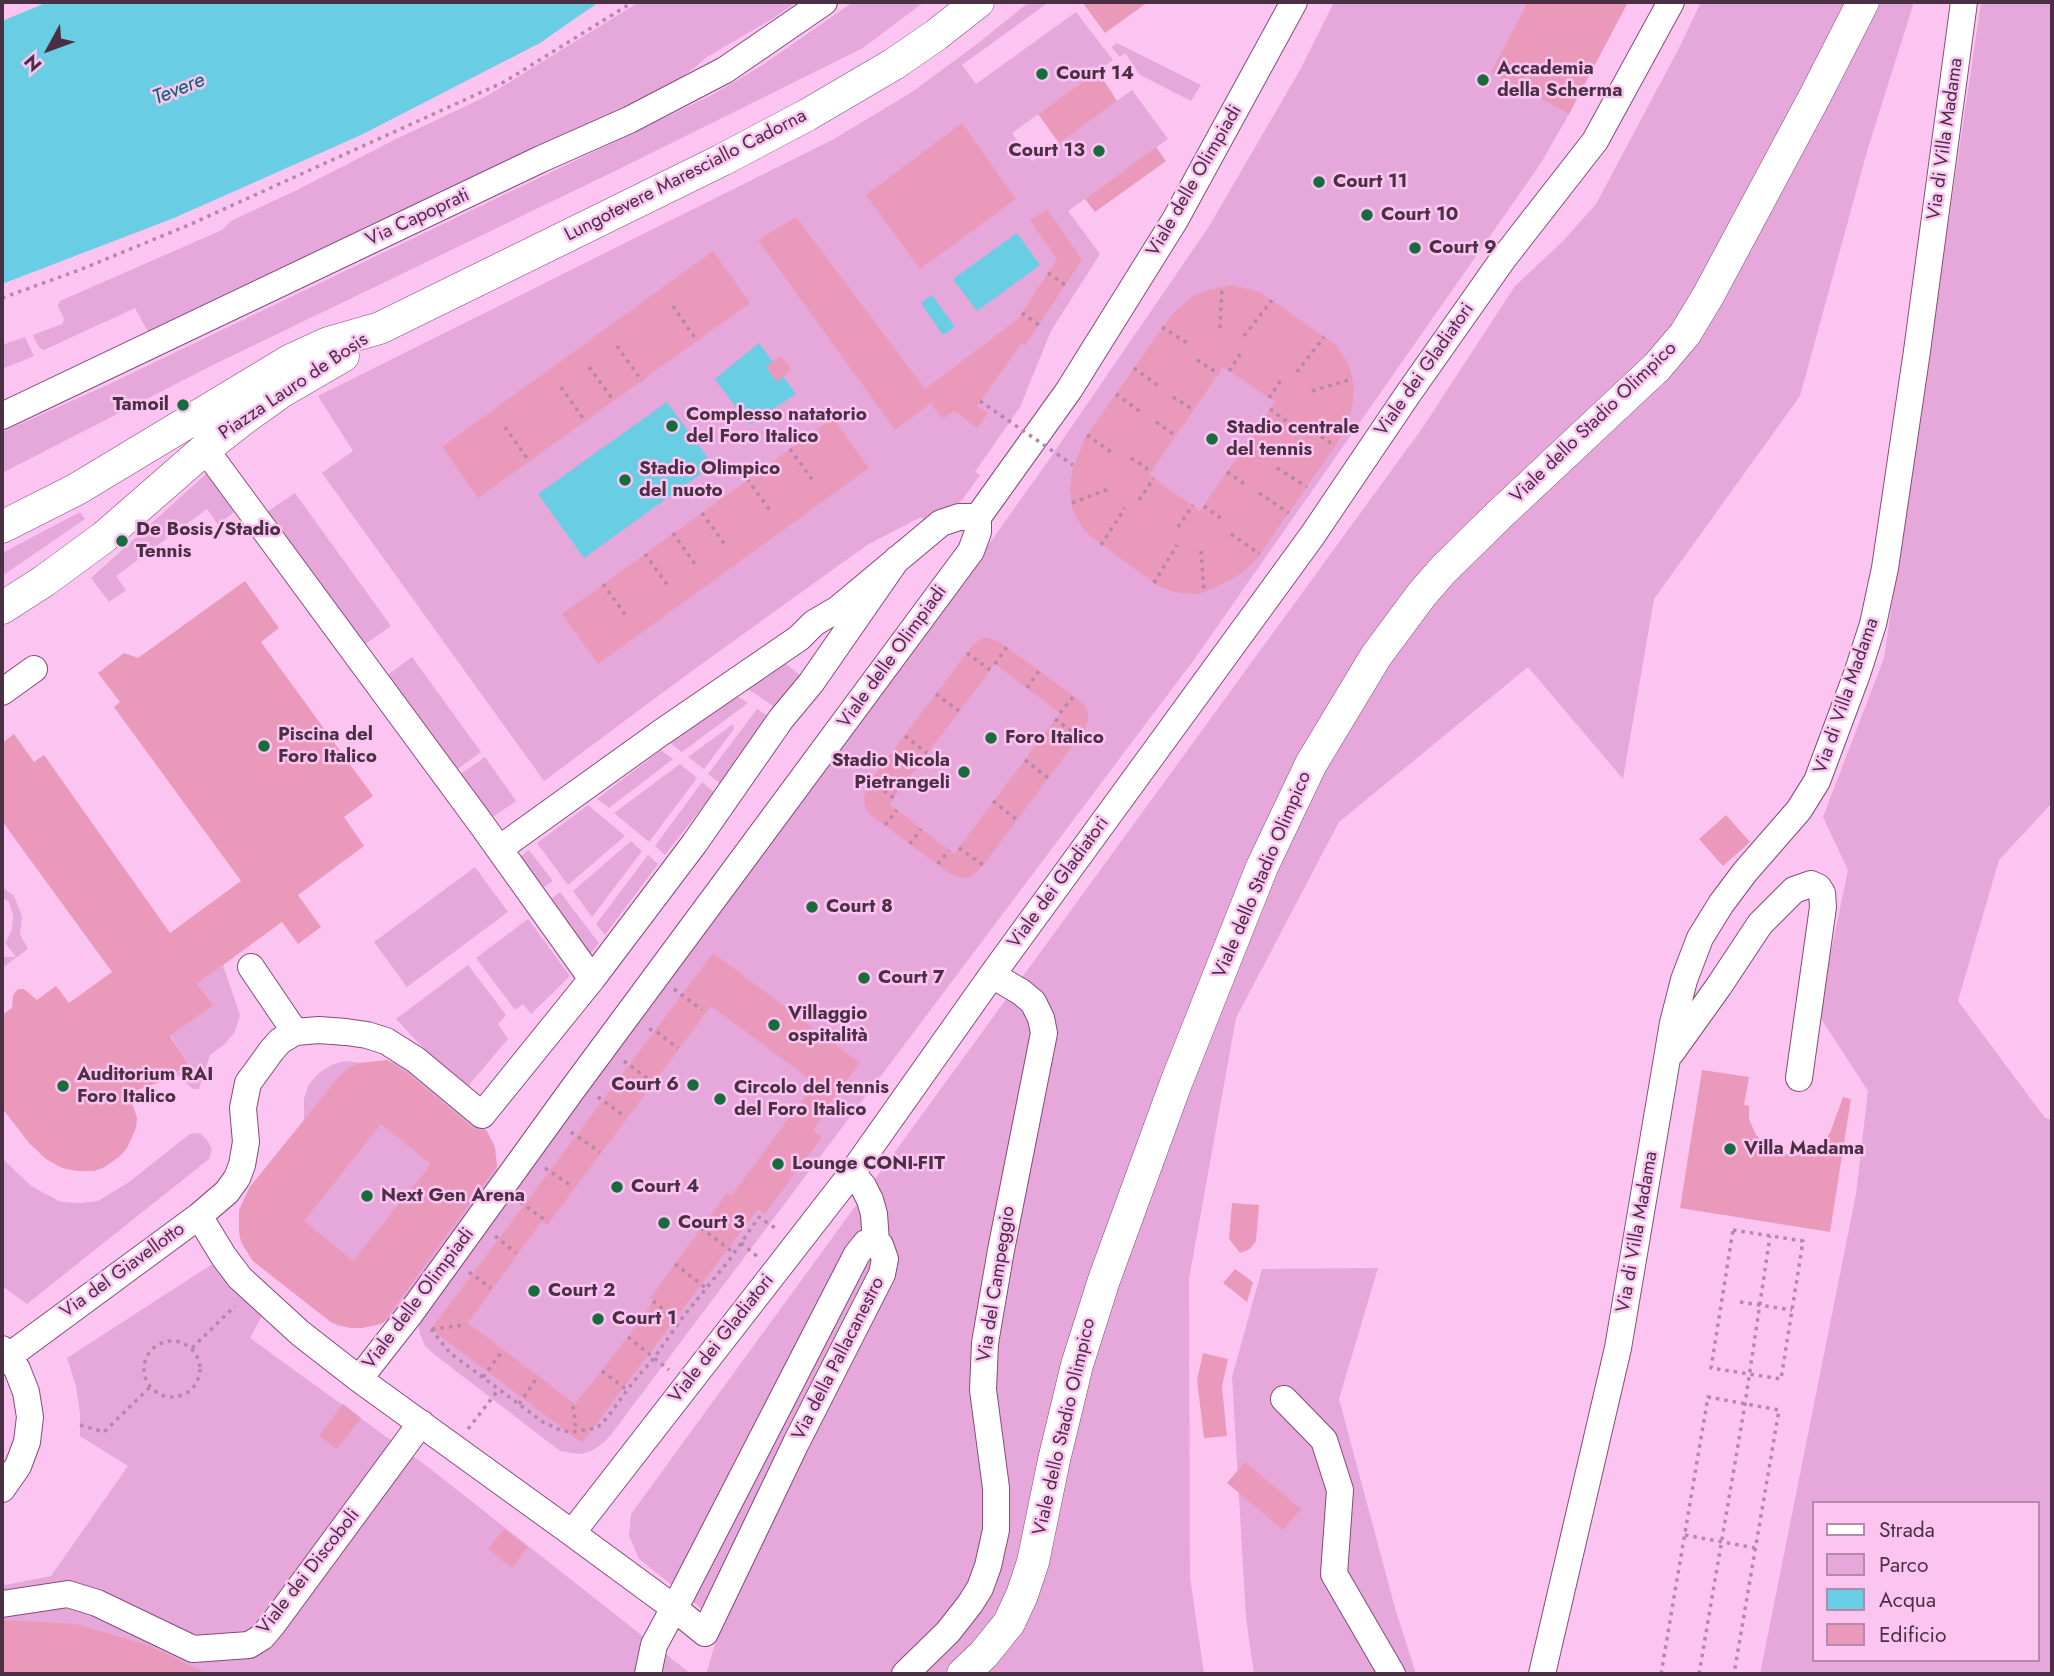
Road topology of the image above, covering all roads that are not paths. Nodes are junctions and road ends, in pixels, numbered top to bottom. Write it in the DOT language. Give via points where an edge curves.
graph roads {
  1 [pos="824,2"];
  2 [pos="978,2"];
  3 [pos="1294,2"];
  4 [pos="1671,2"];
  5 [pos="1863,2"];
  6 [pos="1964,2"];
  7 [pos="380,328"];
  8 [pos="2,416"];
  9 [pos="205,449"];
  10 [pos="978,517"];
  11 [pos="2,527"];
  12 [pos="897,559"];
  13 [pos="2,608"];
  14 [pos="34,669"];
  15 [pos="2,692"];
  16 [pos="499,849"];
  17 [pos="251,967"];
  18 [pos="992,975"];
  19 [pos="592,979"];
  20 [pos="295,1032"];
  21 [pos="1668,1058"];
  22 [pos="1799,1078"];
  23 [pos="855,1169"];
  24 [pos="198,1216"];
  25 [pos="876,1242"];
  26 [pos="5,1352"];
  27 [pos="359,1379"];
  28 [pos="1283,1399"];
  29 [pos="772,1419"];
  30 [pos="421,1423"];
  31 [pos="796,1443"];
  32 [pos="2,1489"];
  33 [pos="572,1532"];
  34 [pos="2,1604"];
  35 [pos="674,1608"];
  36 [pos="648,1674"];
  37 [pos="905,1674"];
  38 [pos="963,1674"];
  39 [pos="1392,1674"];
  40 [pos="1542,1674"];
  1 -- 8 [label="street, Via Capoprati" via="725,70 629,120"];
  2 -- 7 [label="main road, Lungotevere Maresciallo Cadorna" via="894,64 807,115"];
  3 -- 10 [label="street, Viale delle Olimpiadi" via="1175,220 1069,390"];
  4 -- 18 [label="street, Viale dei Gladiatori" via="1595,141 1503,259 1312,536"];
  5 -- 38 [label="main road, Viale dello Stadio Olimpico" via="1685,334 1657,368 1499,514 1422,594 1376,656 1311,764 1262,867 1104,1280 1077,1365 1023,1595 1000,1635"];
  6 -- 21 [label="street, Via di Villa Madama" via="1917,351 1873,624 1812,791 1731,890 1700,938 1679,994"];
  7 -- 9 [label="main road, Piazza Lauro de Bosis" via="336,361 281,392"];
  7 -- 11 [label="main road, Piazza Lauro de Bosis" via="291,360 77,489"];
  9 -- 13 [label="main road, Piazza Lauro de Bosis" via="104,537"];
  9 -- 16 [label="street"];
  10 -- 12 [label="street" via="946,521"];
  10 -- 27 [label="street, Viale delle Olimpiadi" via="976,539 962,562"];
  12 -- 16 [label="street" via="799,638"];
  12 -- 19 [label="street"];
  14 -- 15 [label="street"];
  16 -- 19 [label="street"];
  17 -- 20 [label="street"];
  18 -- 23 [label="street, Viale dei Gladiatori"];
  18 -- 37 [label="street, Via del Campeggio" via="1033,1003 1044,1033 984,1355 984,1402 996,1488 994,1542 980,1588 970,1604"];
  19 -- 20 [label="street" via="482,1115 386,1041 346,1032"];
  20 -- 24 [label="street, Via del Giavellotto" via="280,1041 248,1083 242,1165 227,1192"];
  21 -- 22 [label="street" via="1760,924 1794,890 1811,884 1822,893 1823,907"];
  21 -- 40 [label="street, Via di Villa Madama" via="1618,1348"];
  23 -- 25 [label="street" via="870,1200"];
  23 -- 33 [label="street, Viale dei Gladiatori"];
  24 -- 26 [label="street, Via del Giavellotto" via="48,1327"];
  24 -- 27 [label="street" via="251,1290"];
  25 -- 29 [label="street, Via della Pallacanestro" via="861,1248"];
  25 -- 31 [label="street, Via della Pallacanestro" via="883,1252 883,1274"];
  26 -- 32 [label="street" via="26,1392 30,1417 18,1466"];
  27 -- 30 [label="street"];
  28 -- 39 [label="street" via="1324,1440 1340,1490 1334,1574"];
  29 -- 31 [label="street"];
  29 -- 35 [label="street, Via della Pallacanestro"];
  30 -- 33 [label="street"];
  30 -- 34 [label="street, Viale dei Discoboli" via="273,1624 248,1645 193,1649 68,1594"];
  31 -- 35 [label="street, Via della Pallacanestro" via="705,1633"];
  33 -- 35 [label="street, Via della Pallacanestro"];
  35 -- 36 [label="street, Via della Pallacanestro" via="654,1645"];
}
